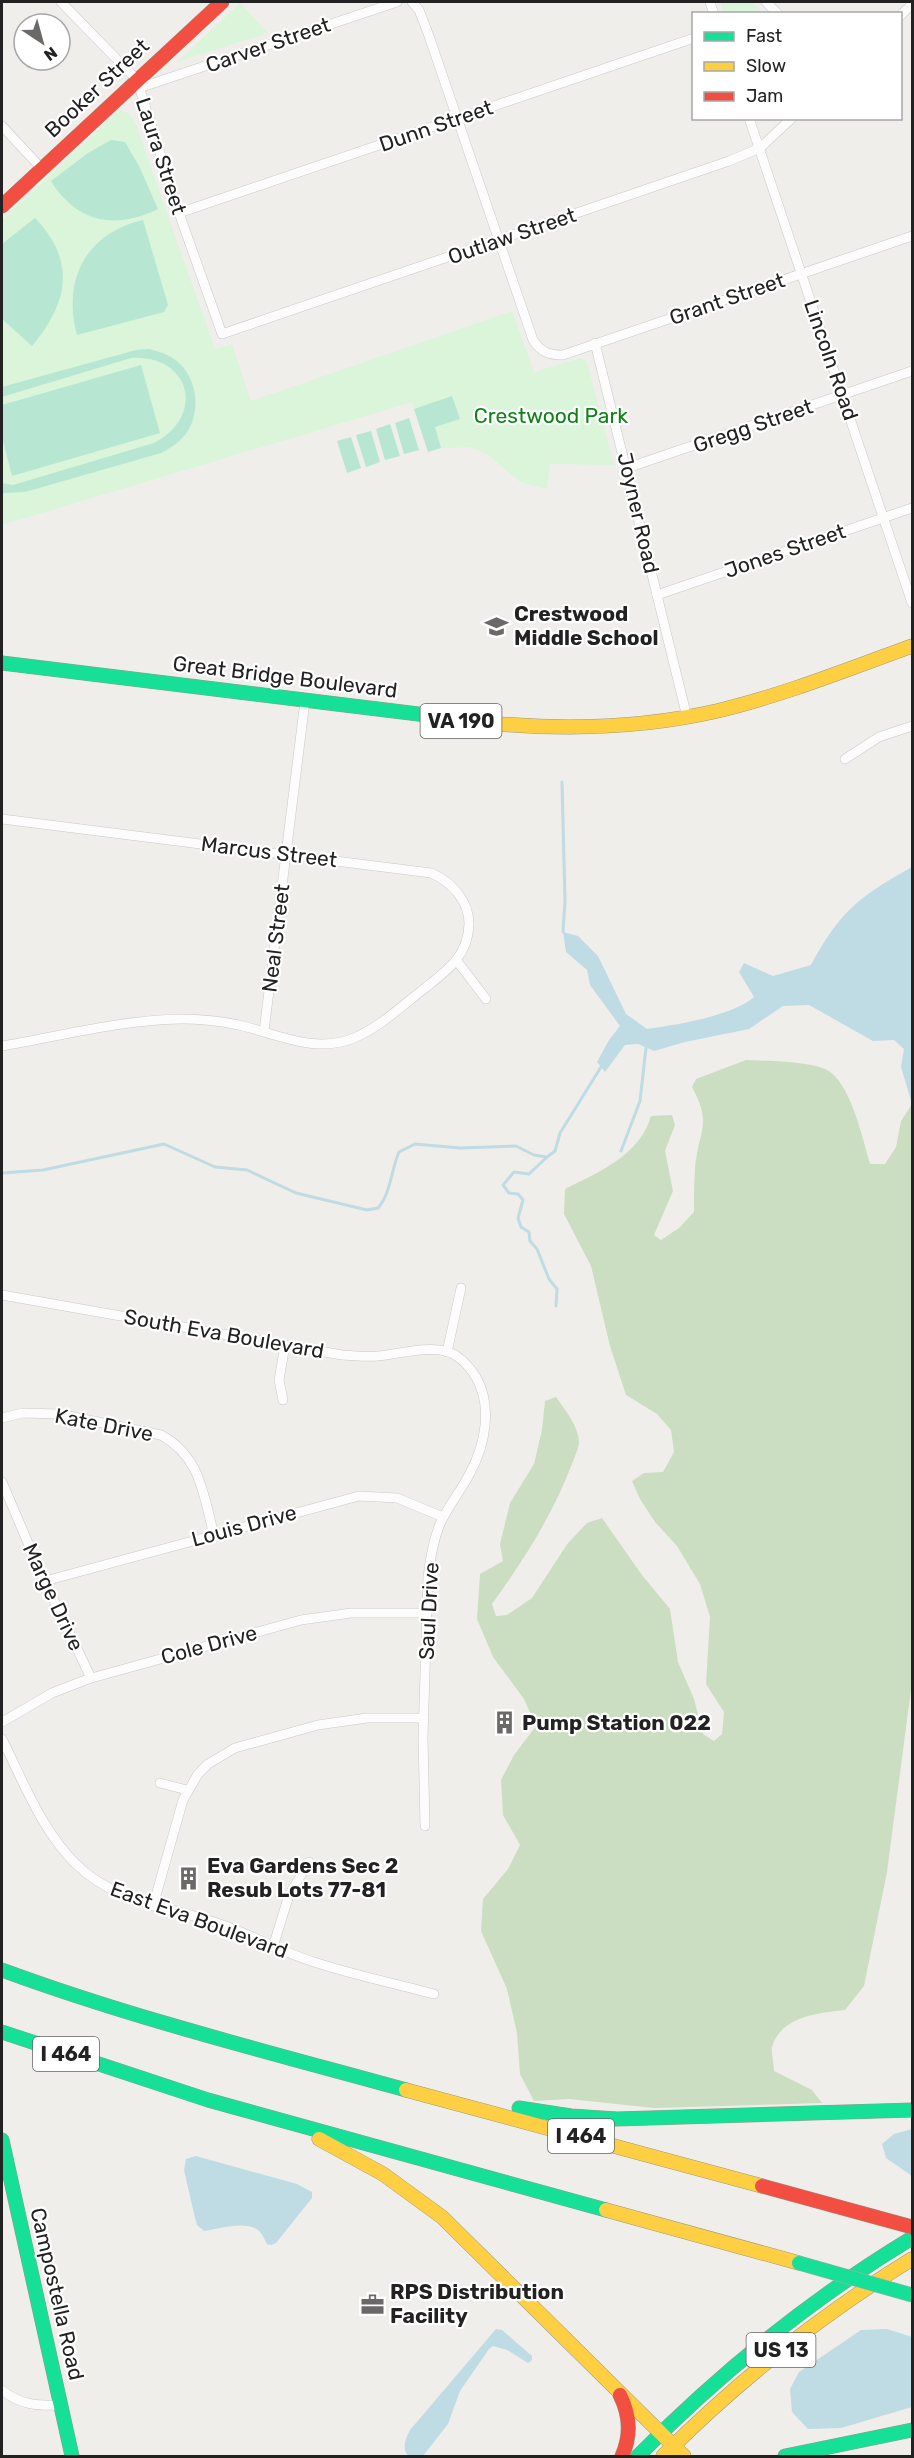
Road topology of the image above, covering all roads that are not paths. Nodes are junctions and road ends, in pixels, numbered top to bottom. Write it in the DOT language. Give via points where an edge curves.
graph roads {
  1 [pos="61,2"];
  2 [pos="222,2"];
  3 [pos="397,2"];
  4 [pos="412,2"];
  5 [pos="692,38"];
  6 [pos="138,84"];
  7 [pos="457,118"];
  8 [pos="751,120"];
  9 [pos="790,120"];
  10 [pos="2,126"];
  11 [pos="760,148"];
  12 [pos="42,169"];
  13 [pos="2,206"];
  14 [pos="179,213"];
  15 [pos="912,236"];
  16 [pos="499,240"];
  17 [pos="801,273"];
  18 [pos="222,334"];
  19 [pos="595,344"];
  20 [pos="912,371"];
  21 [pos="843,395"];
  22 [pos="627,468"];
  23 [pos="912,508"];
  24 [pos="884,517"];
  25 [pos="657,595"];
  26 [pos="912,603"];
  27 [pos="912,646"];
  28 [pos="2,663"];
  29 [pos="305,701"];
  30 [pos="687,717"];
  31 [pos="912,726"];
  32 [pos="845,759"];
  33 [pos="2,819"];
  34 [pos="286,854"];
  35 [pos="457,961"];
  36 [pos="486,999"];
  37 [pos="264,1032"];
  38 [pos="2,1046"];
  39 [pos="461,1288"];
  40 [pos="2,1295"];
  41 [pos="285,1345"];
  42 [pos="447,1352"];
  43 [pos="283,1400"];
  44 [pos="2,1418"];
  45 [pos="2,1482"];
  46 [pos="443,1517"];
  47 [pos="214,1535"];
  48 [pos="45,1581"];
  49 [pos="427,1613"];
  50 [pos="91,1678"];
  51 [pos="424,1718"];
  52 [pos="2,1722"];
  53 [pos="2,1739"];
  54 [pos="160,1783"];
  55 [pos="188,1790"];
  56 [pos="425,1826"];
  57 [pos="309,1862"];
  58 [pos="153,1906"];
  59 [pos="273,1947"];
  60 [pos="2,1970"];
  61 [pos="434,1994"];
  62 [pos="2,2032"];
  63 [pos="275,2054"];
  64 [pos="912,2110"];
  65 [pos="273,2118"];
  66 [pos="2,2140"];
  67 [pos="912,2228"];
  68 [pos="912,2238"];
  69 [pos="912,2259"];
  70 [pos="912,2295"];
  71 [pos="615,2388"];
  72 [pos="2,2390"];
  73 [pos="60,2405"];
  74 [pos="912,2430"];
  75 [pos="660,2433"];
  76 [pos="673,2446"];
  77 [pos="72,2457"];
  78 [pos="622,2457"];
  79 [pos="638,2457"];
  80 [pos="663,2457"];
  81 [pos="684,2457"];
  82 [pos="785,2457"];
  1 -- 6 [label="street, Laura Street"];
  2 -- 6 [label="main road, Booker Street"];
  3 -- 6 [label="street, Carver Street"];
  4 -- 7 [label="street" via="419,10"];
  5 -- 7 [label="street, Dunn Street"];
  6 -- 12 [label="main road, Booker Street"];
  6 -- 14 [label="street, Laura Street"];
  7 -- 14 [label="street, Dunn Street"];
  7 -- 16 [label="street"];
  8 -- 11 [label="street, Lincoln Road"];
  9 -- 11 [label="street, Outlaw Street"];
  10 -- 12 [label="street"];
  11 -- 16 [label="street, Outlaw Street"];
  11 -- 17 [label="street, Lincoln Road"];
  12 -- 13 [label="main road, Booker Street"];
  14 -- 18 [label="street, Laura Street"];
  15 -- 17 [label="street, Grant Street"];
  16 -- 18 [label="street, Outlaw Street"];
  16 -- 19 [label="street, Grant Street" via="533,340 540,350 563,355"];
  17 -- 19 [label="street, Grant Street"];
  17 -- 21 [label="street, Lincoln Road"];
  19 -- 22 [label="street, Joyner Road"];
  20 -- 21 [label="street, Gregg Street"];
  21 -- 22 [label="street, Gregg Street"];
  21 -- 24 [label="street, Lincoln Road"];
  22 -- 25 [label="street, Joyner Road"];
  23 -- 24 [label="street, Jones Street"];
  24 -- 25 [label="street, Jones Street"];
  24 -- 26 [label="street, Lincoln Road"];
  25 -- 30 [label="street, Joyner Road"];
  27 -- 30 [label="main road, Great Bridge Boulevard / VA 190" via="756,700"];
  28 -- 29 [label="main road, Great Bridge Boulevard / VA 190"];
  29 -- 30 [label="main road, Great Bridge Boulevard / VA 190" via="549,728"];
  29 -- 34 [label="street, Neal Street"];
  31 -- 32 [label="street" via="879,737"];
  33 -- 34 [label="street, Marcus Street"];
  34 -- 35 [label="street, Marcus Street" via="438,876 458,893 469,921 464,950"];
  34 -- 37 [label="street, Neal Street"];
  35 -- 36 [label="street"];
  35 -- 37 [label="street" via="354,1038 305,1044"];
  37 -- 38 [label="street" via="216,1021 170,1020"];
  39 -- 42 [label="street"];
  40 -- 41 [label="street, South Eva Boulevard"];
  41 -- 42 [label="street, South Eva Boulevard" via="358,1357"];
  41 -- 43 [label="street" via="279,1380"];
  42 -- 46 [label="street, Saul Drive" via="472,1370 484,1396 486,1416 476,1460"];
  44 -- 47 [label="street, Kate Drive" via="23,1413 59,1414 167,1438 193,1463"];
  45 -- 48 [label="street, Marge Drive"];
  46 -- 47 [label="street, Louis Drive" via="397,1498 359,1496"];
  46 -- 49 [label="street, Saul Drive" via="431,1555"];
  47 -- 48 [label="street, Louis Drive"];
  48 -- 50 [label="street, Marge Drive"];
  49 -- 50 [label="street, Cole Drive" via="359,1612 301,1620"];
  49 -- 51 [label="street, Saul Drive"];
  50 -- 52 [label="street, Cole Drive"];
  51 -- 55 [label="street" via="343,1720 250,1743 208,1764"];
  51 -- 56 [label="street, Saul Drive"];
  53 -- 58 [label="street, East Eva Boulevard" via="53,1836 75,1864 108,1889"];
  54 -- 55 [label="street"];
  55 -- 58 [label="street"];
  57 -- 59 [label="street" via="289,1895"];
  58 -- 59 [label="street, East Eva Boulevard" via="215,1922"];
  59 -- 61 [label="street, East Eva Boulevard"];
  60 -- 63 [label="main road, I 464"];
  62 -- 65 [label="main road, I 464" via="120,2073"];
  63 -- 64 [label="main road" via="497,2104 571,2116 657,2118"];
  63 -- 67 [label="main road, I 464"];
  65 -- 70 [label="main road, I 464, bridge"];
  65 -- 71 [label="main road" via="375,2168 422,2199"];
  66 -- 73 [label="main road, Campostella Road"];
  68 -- 75 [label="main road, US 13" via="797,2314"];
  69 -- 76 [label="main road, US 13" via="806,2330"];
  71 -- 75 [label="main road"];
  71 -- 78 [label="main road" via="623,2400 629,2427"];
  72 -- 73 [label="street" via="29,2404"];
  73 -- 77 [label="main road, Campostella Road"];
  74 -- 82 [label="main road"];
  75 -- 76 [label="main road"];
  75 -- 79 [label="main road, US 13"];
  76 -- 80 [label="main road, US 13"];
  76 -- 81 [label="main road"];
}
